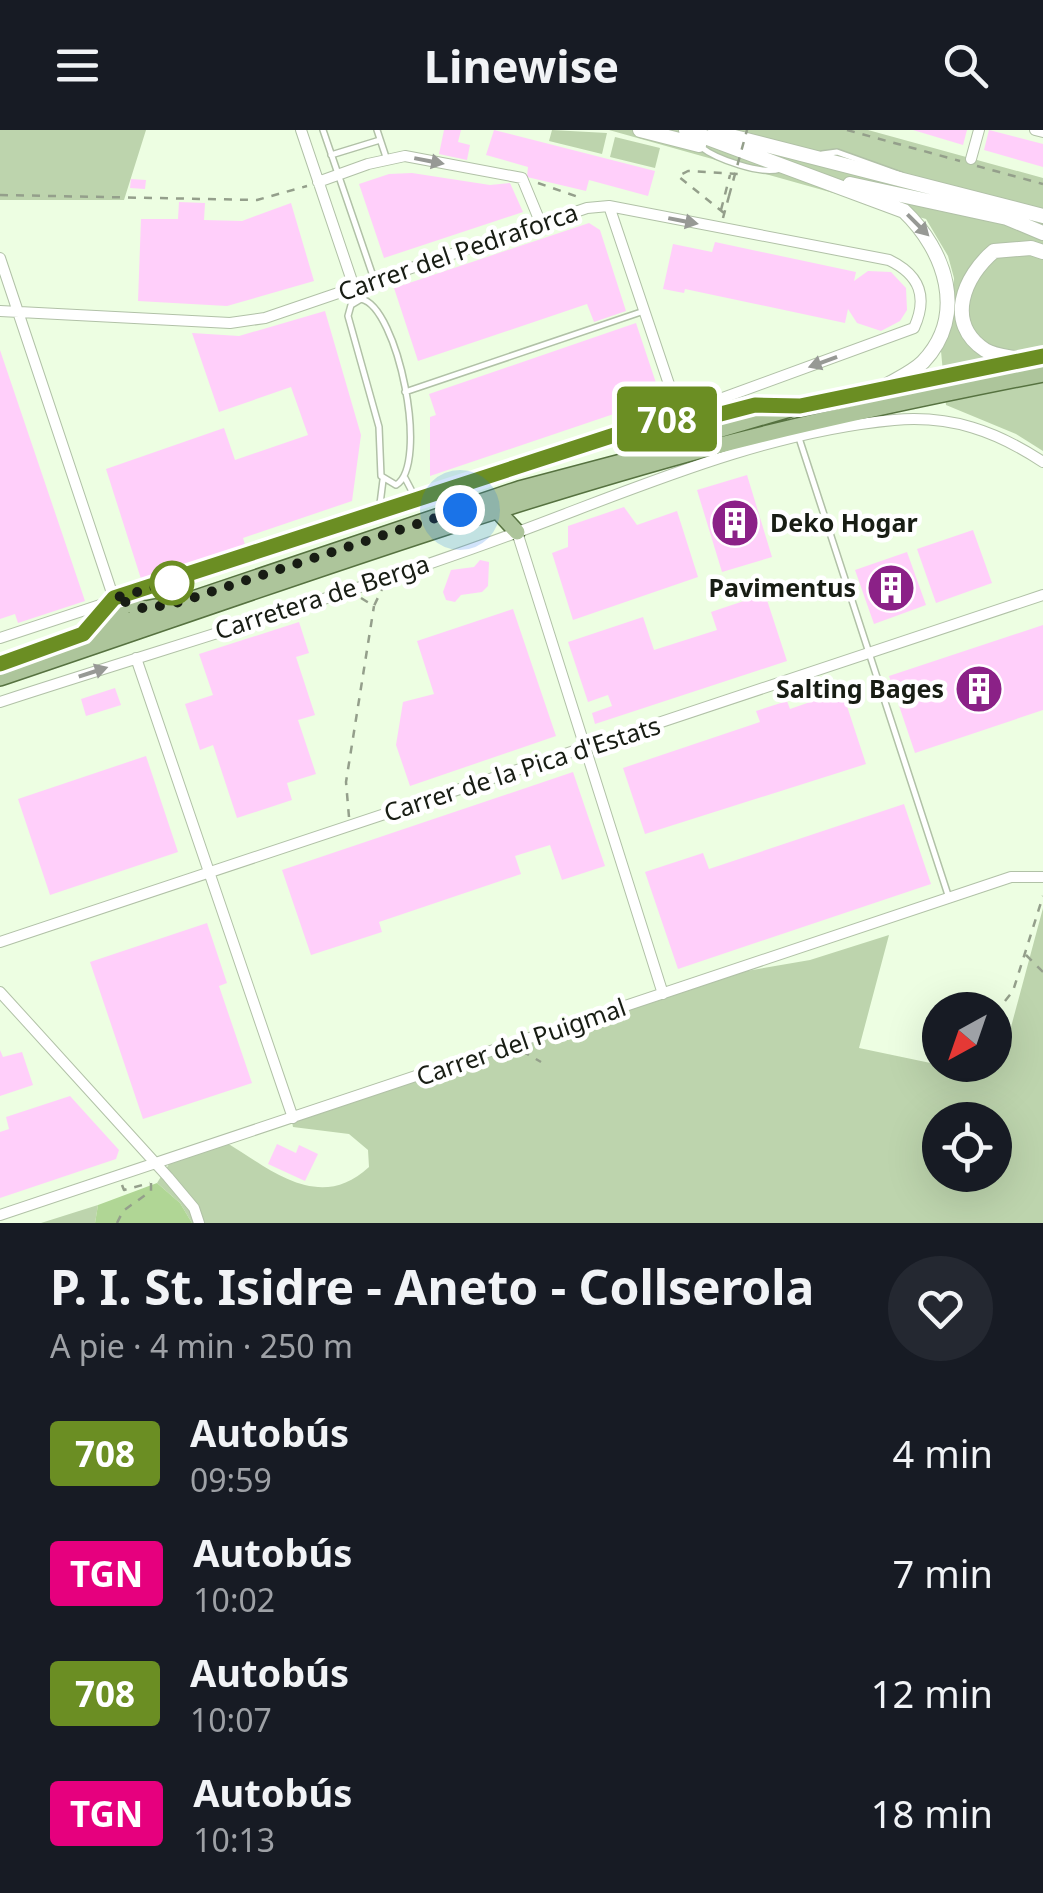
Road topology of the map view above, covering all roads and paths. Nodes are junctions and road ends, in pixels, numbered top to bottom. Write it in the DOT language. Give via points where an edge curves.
graph roads {
  1 [pos="301,130"];
  2 [pos="323,130"];
  3 [pos="377,130"];
  4 [pos="640,130"];
  5 [pos="686,130"];
  6 [pos="706,130"];
  7 [pos="744,130"];
  8 [pos="848,130"];
  9 [pos="979,130"];
  10 [pos="1035,130"];
  11 [pos="1043,132"];
  12 [pos="380,140"];
  13 [pos="698,146"];
  14 [pos="779,147"];
  15 [pos="331,156"];
  16 [pos="971,159"];
  17 [pos="387,160"];
  18 [pos="754,166"];
  19 [pos="783,168"];
  20 [pos="798,172"];
  21 [pos="730,173"];
  22 [pos="338,176"];
  23 [pos="522,178"];
  24 [pos="318,182"];
  25 [pos="1043,184"];
  26 [pos="0,195"];
  27 [pos="609,206"];
  28 [pos="586,208"];
  29 [pos="723,212"];
  30 [pos="1040,217"];
  31 [pos="540,224"];
  32 [pos="720,228"];
  33 [pos="1043,233"];
  34 [pos="1043,252"];
  35 [pos="0,258"];
  36 [pos="371,281"];
  37 [pos="354,287"];
  38 [pos="338,293"];
  39 [pos="368,300"];
  40 [pos="350,307"];
  41 [pos="0,311"];
  42 [pos="644,311"];
  43 [pos="18,312"];
  44 [pos="1043,356"];
  45 [pos="1024,360"];
  46 [pos="1043,364"];
  47 [pos="1043,374"];
  48 [pos="879,390"];
  49 [pos="405,392"];
  50 [pos="800,406"];
  51 [pos="679,414"];
  52 [pos="799,438"];
  53 [pos="652,453"];
  54 [pos="1043,462"];
  55 [pos="405,478"];
  56 [pos="384,480"];
  57 [pos="568,492"];
  58 [pos="417,502"];
  59 [pos="501,510"];
  60 [pos="379,515"];
  61 [pos="401,531"];
  62 [pos="518,532"];
  63 [pos="1043,595"];
  64 [pos="119,601"];
  65 [pos="180,602"];
  66 [pos="374,606"];
  67 [pos="207,608"];
  68 [pos="104,614"];
  69 [pos="117,625"];
  70 [pos="83,634"];
  71 [pos="0,638"];
  72 [pos="869,652"];
  73 [pos="136,658"];
  74 [pos="0,671"];
  75 [pos="0,702"];
  76 [pos="586,747"];
  77 [pos="352,826"];
  78 [pos="210,873"];
  79 [pos="1043,877"];
  80 [pos="1043,896"];
  81 [pos="949,898"];
  82 [pos="0,942"];
  83 [pos="1024,954"];
  84 [pos="1043,972"];
  85 [pos="0,992"];
  86 [pos="1012,992"];
  87 [pos="663,994"];
  88 [pos="513,1044"];
  89 [pos="541,1062"];
  90 [pos="293,1118"];
  91 [pos="154,1163"];
  92 [pos="118,1175"];
  93 [pos="0,1215"];
  94 [pos="117,1223"];
  95 [pos="199,1223"];
  1 -- 24 [label="street"];
  2 -- 15 [label="lane"];
  3 -- 12 [label="lane"];
  4 -- 13 [label="main road"];
  5 -- 20 [label="main road"];
  6 -- 14 [label="main road"];
  7 -- 14 [label="main road"];
  7 -- 29 [label="path, bridge"];
  8 -- 25 [label="path"];
  9 -- 16 [label="street"];
  10 -- 11 [label="street"];
  12 -- 15 [label="lane"];
  12 -- 17 [label="lane"];
  13 -- 18 [label="lane"];
  13 -- 19 [label="main road"];
  14 -- 30 [label="main road"];
  15 -- 22 [label="lane"];
  17 -- 22 [label="street"];
  17 -- 23 [label="street, one-way" via="405,156"];
  18 -- 19 [label="lane"];
  18 -- 21 [label="path" via="751,175"];
  19 -- 20 [label="main road"];
  20 -- 33 [label="main road" via="1007,218"];
  20 -- 48 [label="main road, one-way" via="904,211 930,235 946,272 939,341 920,364"];
  21 -- 29 [label="path"];
  21 -- 29 [label="path" via="678,176"];
  22 -- 24 [label="street"];
  22 -- 36 [label="lane"];
  23 -- 28 [label="path" via="580,196"];
  23 -- 31 [label="street"];
  24 -- 26 [label="path" via="257,200"];
  24 -- 37 [label="street"];
  27 -- 28 [label="street, Carrer del Pedraforca"];
  27 -- 32 [label="street, Carrer del Pedraforca, one-way"];
  27 -- 42 [label="street"];
  28 -- 31 [label="street, Carrer del Pedraforca"];
  29 -- 32 [label="path"];
  31 -- 36 [label="street, Carrer del Pedraforca"];
  32 -- 51 [label="street, Carrer del Pedraforca, one-way" via="889,260 918,284 923,308 914,328"];
  34 -- 45 [label="main road" via="994,251 966,282 960,311 986,351"];
  35 -- 43 [label="street"];
  36 -- 37 [label="street, Carrer del Pedraforca"];
  36 -- 39 [label="lane"];
  37 -- 38 [label="street, Carrer del Pedraforca"];
  38 -- 40 [label="lane"];
  38 -- 43 [label="street, Carrer del Pedraforca" via="265,318 230,322"];
  39 -- 40 [label="lane"];
  39 -- 49 [label="lane" via="395,349"];
  40 -- 56 [label="lane" via="380,427"];
  41 -- 43 [label="street, Carrer del Pedraforca"];
  42 -- 49 [label="lane"];
  42 -- 51 [label="street"];
  43 -- 64 [label="street"];
  44 -- 45 [label="main road"];
  45 -- 48 [label="main road"];
  46 -- 53 [label="main road"];
  47 -- 57 [label="main road" via="804,424"];
  48 -- 50 [label="main road"];
  49 -- 55 [label="lane"];
  50 -- 51 [label="main road" via="755,405 690,422"];
  50 -- 53 [label="main road"];
  51 -- 58 [label="street"];
  52 -- 54 [label="street, Carretera de Berga" via="896,420 957,422 1005,437"];
  52 -- 62 [label="street, Carretera de Berga" via="671,474"];
  52 -- 72 [label="lane"];
  53 -- 61 [label="main road" via="519,488"];
  55 -- 56 [label="lane" via="396,485"];
  55 -- 58 [label="lane"];
  56 -- 60 [label="lane"];
  57 -- 59 [label="main road"];
  57 -- 62 [label="main road" via="522,515"];
  58 -- 60 [label="street"];
  59 -- 61 [label="main road" via="493,506"];
  59 -- 62 [label="main road"];
  59 -- 67 [label="main road"];
  60 -- 64 [label="street"];
  61 -- 65 [label="main road"];
  62 -- 73 [label="street, Carretera de Berga"];
  62 -- 76 [label="street"];
  63 -- 72 [label="street, Carrer de la Pica d'Estats"];
  64 -- 65 [label="main road" via="145,609"];
  64 -- 68 [label="main road"];
  64 -- 69 [label="main road"];
  64 -- 71 [label="street"];
  65 -- 69 [label="main road"];
  66 -- 77 [label="path" via="346,782"];
  67 -- 69 [label="main road" via="124,630"];
  67 -- 74 [label="main road"];
  68 -- 69 [label="main road"];
  68 -- 70 [label="main road"];
  69 -- 70 [label="main road"];
  69 -- 74 [label="main road" via="111,634"];
  70 -- 74 [label="main road"];
  72 -- 76 [label="street, Carrer de la Pica d'Estats"];
  72 -- 81 [label="lane"];
  75 -- 73 [label="street, Carretera de Berga, one-way"];
  73 -- 78 [label="street"];
  76 -- 77 [label="street, Carrer de la Pica d'Estats"];
  76 -- 87 [label="street"];
  77 -- 78 [label="street, Carrer de la Pica d'Estats"];
  78 -- 82 [label="street, Carrer de la Pica d'Estats"];
  78 -- 90 [label="street"];
  79 -- 81 [label="street, Carrer del Puigmal" via="1011,877"];
  80 -- 83 [label="path"];
  81 -- 87 [label="street, Carrer del Puigmal"];
  83 -- 84 [label="path"];
  83 -- 86 [label="path"];
  85 -- 91 [label="street"];
  87 -- 88 [label="street, Carrer del Puigmal"];
  88 -- 89 [label="path"];
  88 -- 90 [label="street, Carrer del Puigmal"];
  90 -- 91 [label="street, Carrer del Puigmal"];
  91 -- 92 [label="street, Carrer del Puigmal"];
  91 -- 95 [label="street"];
  92 -- 93 [label="street, Carrer del Puigmal"];
  92 -- 94 [label="path" via="124,1190 152,1182 152,1190"];
}
